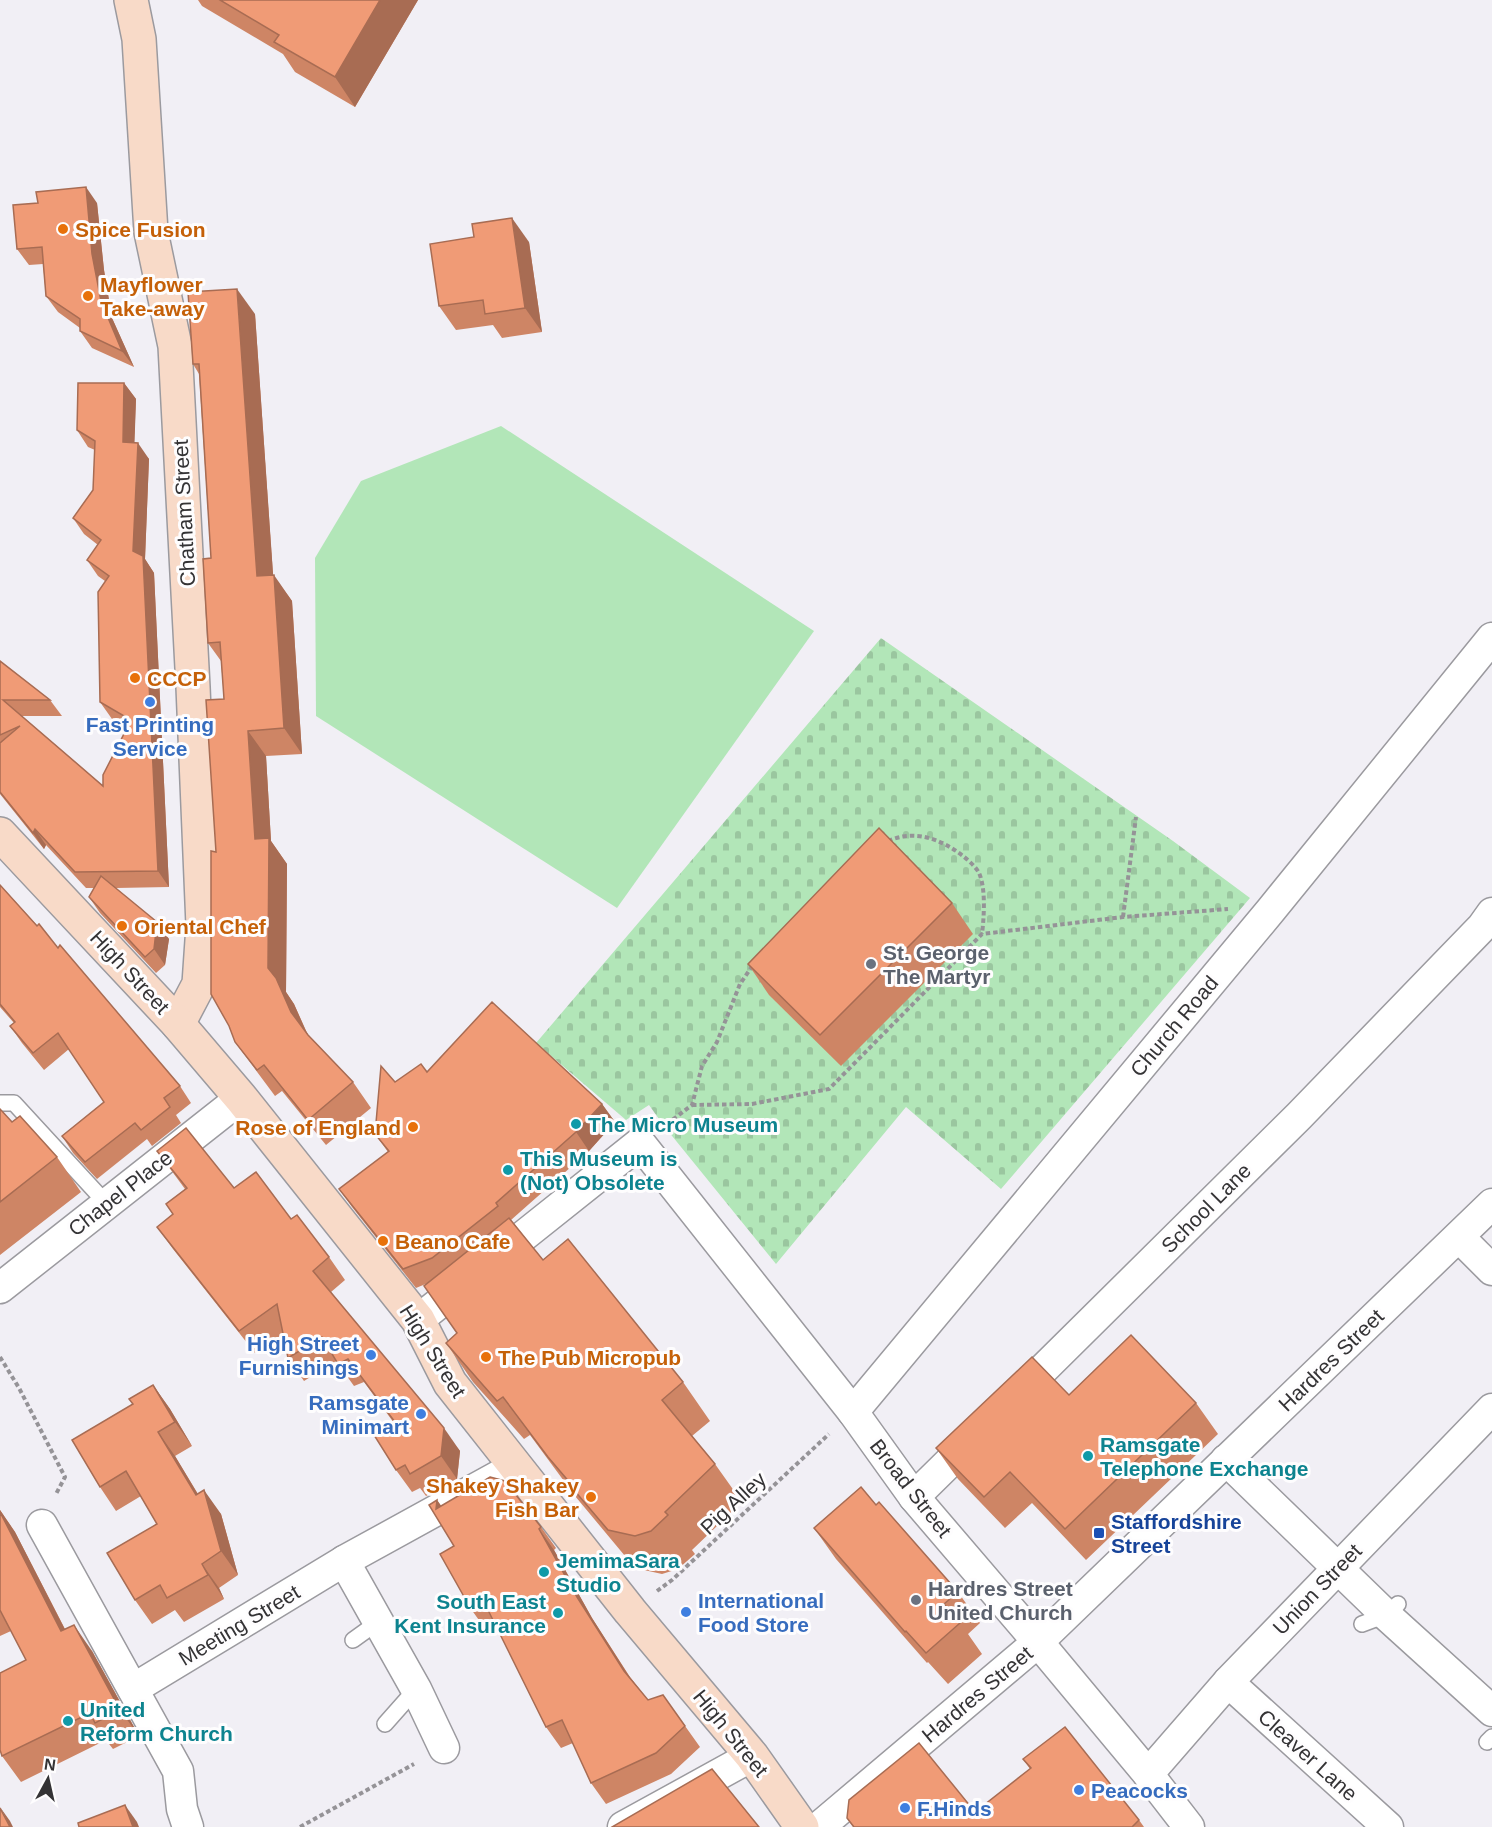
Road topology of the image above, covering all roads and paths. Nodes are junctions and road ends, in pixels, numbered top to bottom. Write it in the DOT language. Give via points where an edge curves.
graph roads {
  1 [pos="131,0"];
  2 [pos="1492,638"];
  3 [pos="1137,817"];
  4 [pos="0,834"];
  5 [pos="883,843"];
  6 [pos="1271,910"];
  7 [pos="1492,913"];
  8 [pos="1123,917"];
  9 [pos="982,934"];
  10 [pos="755,963"];
  11 [pos="178,1024"];
  12 [pos="241,1098"];
  13 [pos="0,1103"];
  14 [pos="692,1105"];
  15 [pos="640,1143"];
  16 [pos="106,1203"];
  17 [pos="1492,1204"];
  18 [pos="1459,1237"];
  19 [pos="1492,1270"];
  20 [pos="0,1288"];
  21 [pos="418,1320"];
  22 [pos="0,1358"];
  23 [pos="1492,1409"];
  24 [pos="853,1412"];
  25 [pos="1226,1460"];
  26 [pos="515,1467"];
  27 [pos="914,1497"];
  28 [pos="42,1525"];
  29 [pos="344,1561"];
  30 [pos="1338,1567"];
  31 [pos="630,1611"];
  32 [pos="378,1622"];
  33 [pos="353,1640"];
  34 [pos="1038,1642"];
  35 [pos="1228,1682"];
  36 [pos="133,1689"];
  37 [pos="416,1689"];
  38 [pos="1492,1711"];
  39 [pos="385,1724"];
  40 [pos="444,1748"];
  41 [pos="752,1756"];
  42 [pos="1148,1774"];
  43 [pos="188,1827"];
  44 [pos="300,1827"];
  45 [pos="623,1827"];
  46 [pos="802,1827"];
  47 [pos="819,1827"];
  48 [pos="1189,1827"];
  49 [pos="1388,1827"];
  1 -- 11 [label="street, Chatham Street" via="139,39 151,232 175,346 194,687 203,926 199,984"];
  2 -- 6 [label="street, Church Road"];
  3 -- 8 [label="path"];
  4 -- 11 [label="street, High Street"];
  5 -- 9 [label="path" via="898,837 934,839 968,859 981,882"];
  6 -- 8 [label="path" via="1245,908"];
  6 -- 24 [label="street, Church Road"];
  7 -- 27 [label="street, School Lane" via="1299,1116"];
  8 -- 9 [label="path"];
  9 -- 14 [label="path" via="829,1089 752,1104"];
  10 -- 14 [label="path" via="740,984 717,1042 702,1066"];
  11 -- 12 [label="street, High Street"];
  12 -- 16 [label="street, Chapel Place"];
  12 -- 21 [label="street, High Street"];
  13 -- 16 [label="lane" via="14,1103"];
  14 -- 15 [label="path"];
  15 -- 21 [label="street"];
  15 -- 24 [label="street, Broad Street"];
  16 -- 20 [label="street, Chapel Place"];
  17 -- 18 [label="street, Hardres Street"];
  18 -- 19 [label="street"];
  18 -- 25 [label="street, Hardres Street"];
  21 -- 26 [label="street, High Street" via="450,1383"];
  22 -- 28 [label="path" via="65,1477"];
  23 -- 30 [label="street, Union Street"];
  24 -- 27 [label="street, Broad Street"];
  24 -- 31 [label="path, Pig Alley" via="672,1580"];
  25 -- 30 [label="street"];
  25 -- 34 [label="street, Hardres Street"];
  26 -- 29 [label="street, Meeting Street"];
  26 -- 31 [label="street, High Street"];
  27 -- 34 [label="street, Broad Street"];
  28 -- 36 [label="street"];
  29 -- 32 [label="street"];
  29 -- 36 [label="street, Meeting Street"];
  30 -- 35 [label="street, Union Street"];
  30 -- 38 [label="street" via="1382,1614"];
  31 -- 41 [label="street, High Street"];
  32 -- 33 [label="lane"];
  32 -- 37 [label="street"];
  34 -- 42 [label="street, Broad Street"];
  34 -- 47 [label="street, Hardres Street"];
  35 -- 42 [label="street, Union Street"];
  35 -- 49 [label="street, Cleaver Lane"];
  36 -- 43 [label="street" via="178,1771"];
  37 -- 39 [label="lane"];
  37 -- 40 [label="street"];
  40 -- 44 [label="path"];
  41 -- 45 [label="street"];
  41 -- 46 [label="street, High Street"];
  42 -- 48 [label="street, Broad Street"];
}
